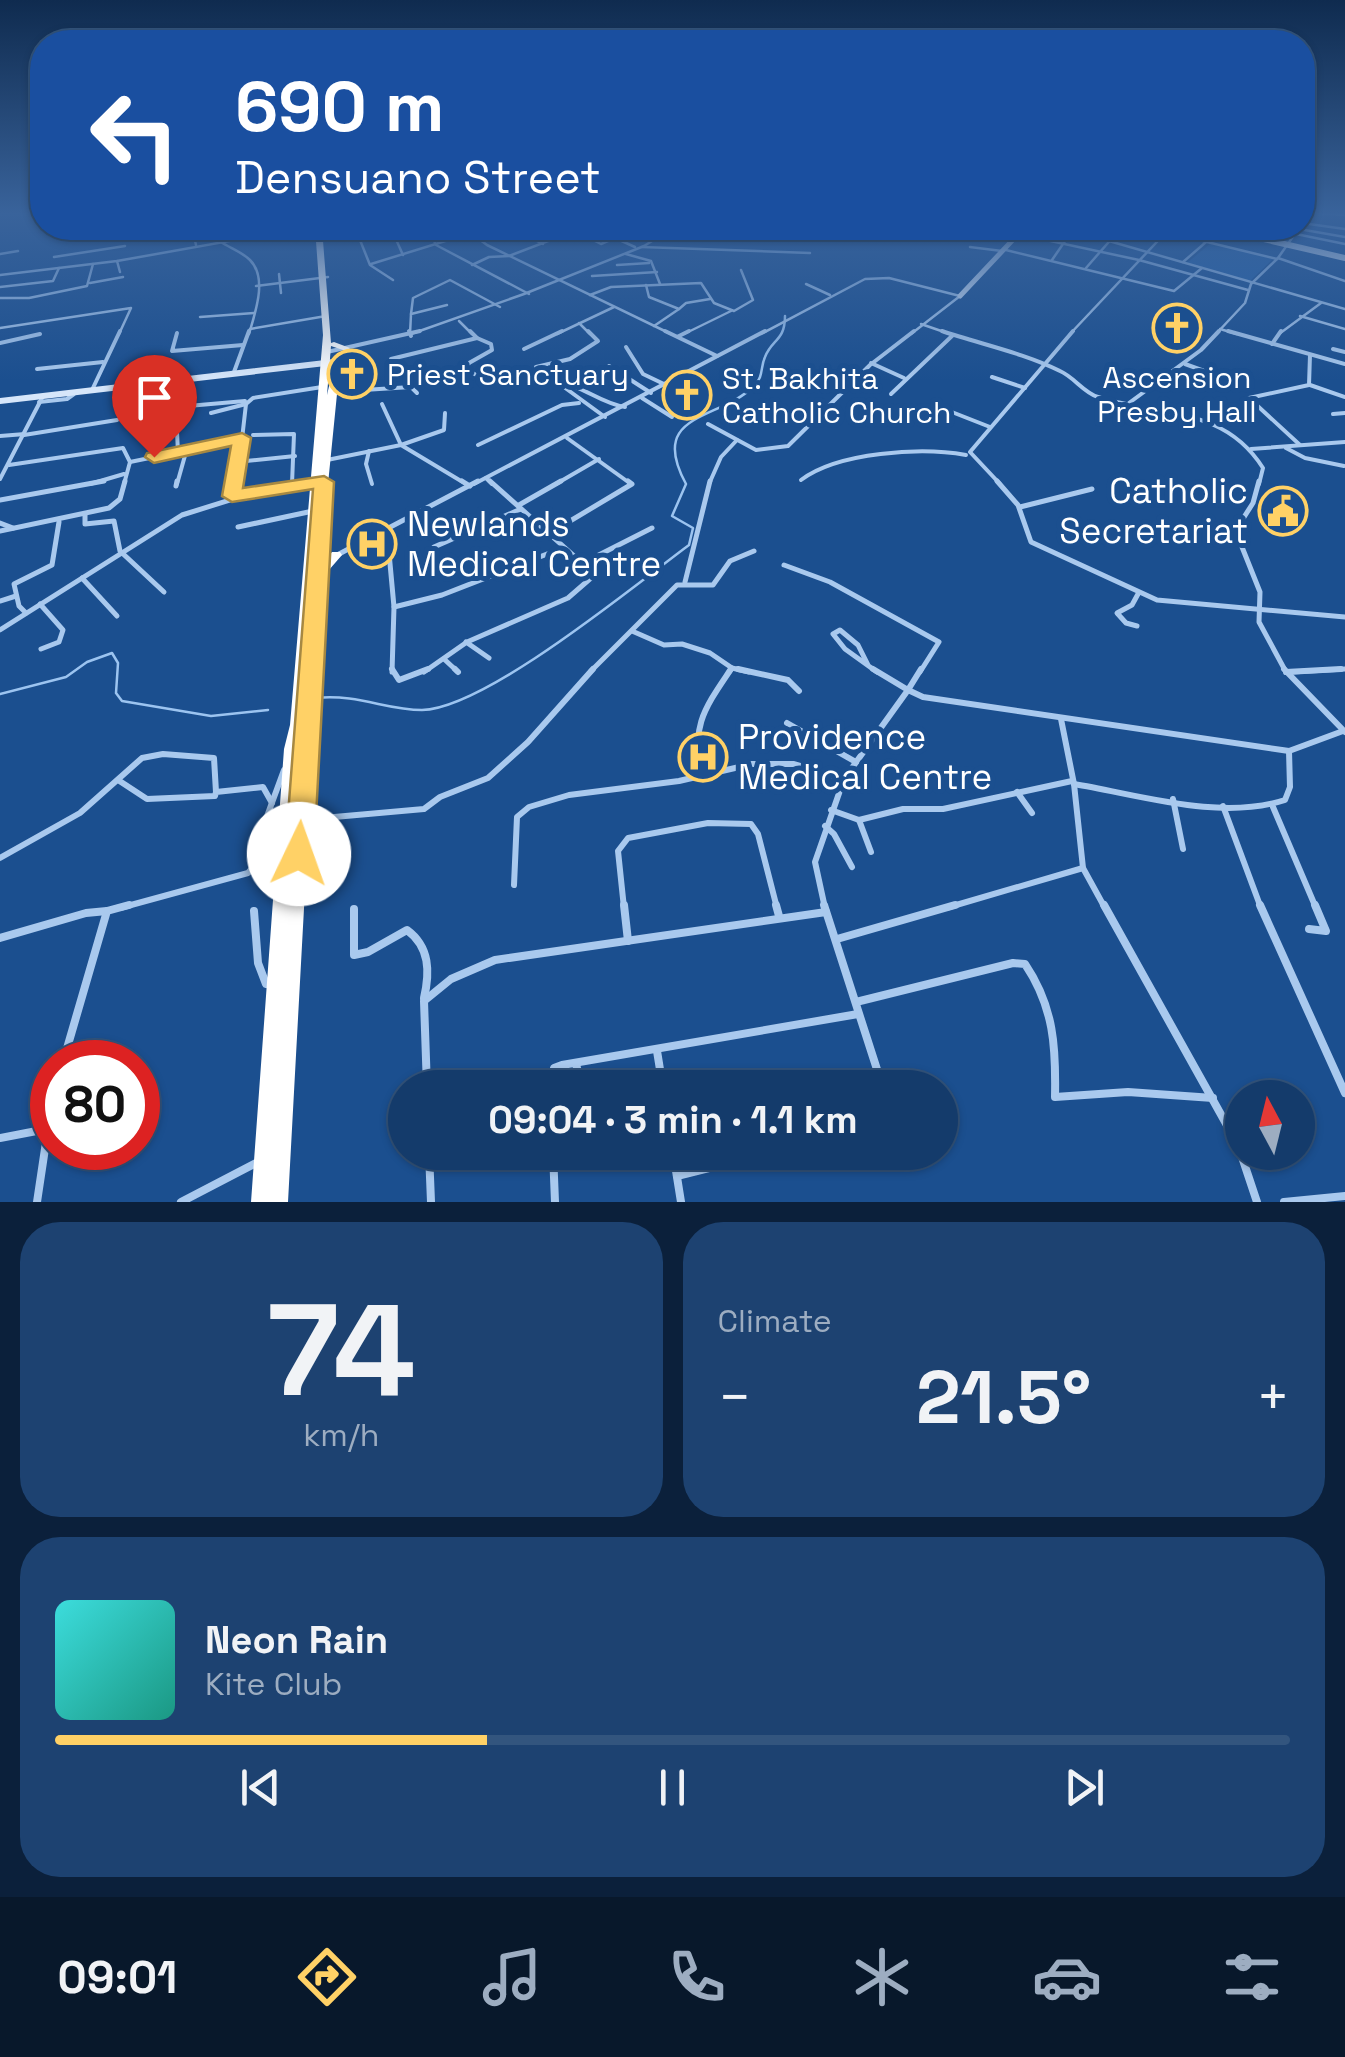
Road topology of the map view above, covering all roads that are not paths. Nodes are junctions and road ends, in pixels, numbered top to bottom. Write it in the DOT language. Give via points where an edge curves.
graph roads {
  1 [pos="52,269"];
  2 [pos="58,269"];
  3 [pos="92,269"];
  4 [pos="120,269"];
  5 [pos="254,269"];
  6 [pos="324,269"];
  7 [pos="376,269"];
  8 [pos="480,269"];
  9 [pos="536,269"];
  10 [pos="585,269"];
  11 [pos="655,269"];
  12 [pos="987,269"];
  13 [pos="1091,269"];
  14 [pos="1131,269"];
  15 [pos="1170,269"];
  16 [pos="1201,269"];
  17 [pos="1206,269"];
  18 [pos="1267,269"];
  19 [pos="1310,269"];
  20 [pos="741,270"];
  21 [pos="656,272"];
  22 [pos="279,274"];
  23 [pos="0,275"];
  24 [pos="592,276"];
  25 [pos="1194,276"];
  26 [pos="325,277"];
  27 [pos="1124,277"];
  28 [pos="393,280"];
  29 [pos="559,280"];
  30 [pos="1345,281"];
  31 [pos="281,283"];
  32 [pos="1253,283"];
  33 [pos="90,284"];
  34 [pos="660,284"];
  35 [pos="806,284"];
  36 [pos="646,285"];
  37 [pos="0,286"];
  38 [pos="256,286"];
  39 [pos="1248,290"];
  40 [pos="281,292"];
  41 [pos="529,294"];
  42 [pos="590,295"];
  43 [pos="832,296"];
  44 [pos="960,296"];
  45 [pos="0,298"];
  46 [pos="710,299"];
  47 [pos="1321,302"];
  48 [pos="447,304"];
  49 [pos="614,306"];
  50 [pos="500,307"];
  51 [pos="679,309"];
  52 [pos="1345,309"];
  53 [pos="254,312"];
  54 [pos="731,312"];
  55 [pos="79,314"];
  56 [pos="410,314"];
  57 [pos="327,316"];
  58 [pos="1300,316"];
  59 [pos="200,317"];
  60 [pos="459,321"];
  61 [pos="579,322"];
  62 [pos="77,324"];
  63 [pos="921,324"];
  64 [pos="654,326"];
  65 [pos="0,328"];
  66 [pos="250,329"];
  67 [pos="1220,329"];
  68 [pos="1345,329"];
  69 [pos="178,333"];
  70 [pos="40,334"];
  71 [pos="953,335"];
  72 [pos="411,336"];
  73 [pos="678,337"];
  74 [pos="478,338"];
  75 [pos="0,344"];
  76 [pos="244,344"];
  77 [pos="1272,344"];
  78 [pos="626,347"];
  79 [pos="1333,348"];
  80 [pos="524,349"];
  81 [pos="1345,352"];
  82 [pos="333,354"];
  83 [pos="1310,355"];
  84 [pos="717,356"];
  85 [pos="391,358"];
  86 [pos="106,362"];
  87 [pos="872,364"];
  88 [pos="1185,364"];
  89 [pos="1345,364"];
  90 [pos="609,366"];
  91 [pos="1044,366"];
  92 [pos="536,367"];
  93 [pos="37,369"];
  94 [pos="234,372"];
  95 [pos="992,376"];
  96 [pos="1221,377"];
  97 [pos="904,378"];
  98 [pos="494,383"];
  99 [pos="667,385"];
  100 [pos="1308,385"];
  101 [pos="1025,388"];
  102 [pos="329,389"];
  103 [pos="92,390"];
  104 [pos="417,393"];
  105 [pos="651,393"];
  106 [pos="890,394"];
  107 [pos="1345,397"];
  108 [pos="41,398"];
  109 [pos="642,398"];
  110 [pos="0,400"];
  111 [pos="1129,402"];
  112 [pos="245,403"];
  113 [pos="582,403"];
  114 [pos="382,404"];
  115 [pos="934,405"];
  116 [pos="625,407"];
  117 [pos="445,413"];
  118 [pos="1345,413"];
  119 [pos="211,414"];
  120 [pos="1332,414"];
  121 [pos="606,417"];
  122 [pos="672,417"];
  123 [pos="117,420"];
  124 [pos="708,424"];
  125 [pos="990,427"];
  126 [pos="24,434"];
  127 [pos="253,435"];
  128 [pos="0,436"];
  129 [pos="242,438"];
  130 [pos="566,438"];
  131 [pos="735,438"];
  132 [pos="1345,442"];
  133 [pos="401,445"];
  134 [pos="478,445"];
  135 [pos="1283,446"];
  136 [pos="1300,446"];
  137 [pos="1251,448"];
  138 [pos="368,451"];
  139 [pos="178,452"];
  140 [pos="186,452"];
  141 [pos="966,455"];
  142 [pos="295,456"];
  143 [pos="599,459"];
  144 [pos="327,460"];
  145 [pos="246,461"];
  146 [pos="130,462"];
  147 [pos="9,465"];
  148 [pos="1344,466"];
  149 [pos="125,478"];
  150 [pos="486,478"];
  151 [pos="0,479"];
  152 [pos="801,480"];
  153 [pos="320,483"];
  154 [pos="372,484"];
  155 [pos="176,486"];
  156 [pos="292,486"];
  157 [pos="470,486"];
  158 [pos="1092,490"];
  159 [pos="232,496"];
  160 [pos="0,500"];
  161 [pos="1020,507"];
  162 [pos="520,508"];
  163 [pos="313,511"];
  164 [pos="85,515"];
  165 [pos="59,522"];
  166 [pos="0,527"];
  167 [pos="238,527"];
  168 [pos="652,528"];
  169 [pos="388,531"];
  170 [pos="549,534"];
  171 [pos="434,547"];
  172 [pos="561,548"];
  173 [pos="120,551"];
  174 [pos="754,552"];
  175 [pos="336,555"];
  176 [pos="582,564"];
  177 [pos="315,565"];
  178 [pos="784,566"];
  179 [pos="81,577"];
  180 [pos="685,582"];
  181 [pos="164,592"];
  182 [pos="1138,594"];
  183 [pos="16,596"];
  184 [pos="0,601"];
  185 [pos="40,604"];
  186 [pos="394,606"];
  187 [pos="1258,609"];
  188 [pos="26,613"];
  189 [pos="117,616"];
  190 [pos="1345,616"];
  191 [pos="1137,626"];
  192 [pos="0,630"];
  193 [pos="632,631"];
  194 [pos="466,642"];
  195 [pos="42,649"];
  196 [pos="489,658"];
  197 [pos="444,659"];
  198 [pos="868,665"];
  199 [pos="732,668"];
  200 [pos="1345,669"];
  201 [pos="458,672"];
  202 [pos="1286,672"];
  203 [pos="908,690"];
  204 [pos="799,691"];
  205 [pos="1061,718"];
  206 [pos="786,722"];
  207 [pos="1344,731"];
  208 [pos="292,749"];
  209 [pos="1289,751"];
  210 [pos="856,762"];
  211 [pos="707,770"];
  212 [pos="844,779"];
  213 [pos="118,780"];
  214 [pos="1073,782"];
  215 [pos="216,792"];
  216 [pos="1017,792"];
  217 [pos="1173,799"];
  218 [pos="272,803"];
  219 [pos="1224,806"];
  220 [pos="1273,808"];
  221 [pos="831,810"];
  222 [pos="1032,813"];
  223 [pos="295,815"];
  224 [pos="323,818"];
  225 [pos="859,820"];
  226 [pos="824,826"];
  227 [pos="1183,850"];
  228 [pos="871,852"];
  229 [pos="0,858"];
  230 [pos="852,867"];
  231 [pos="1083,868"];
  232 [pos="514,885"];
  233 [pos="354,910"];
  234 [pos="107,911"];
  235 [pos="254,911"];
  236 [pos="826,912"];
  237 [pos="779,916"];
  238 [pos="1309,929"];
  239 [pos="0,938"];
  240 [pos="837,938"];
  241 [pos="628,941"];
  242 [pos="285,983"];
  243 [pos="424,1001"];
  244 [pos="856,1002"];
  245 [pos="858,1014"];
  246 [pos="69,1040"];
  247 [pos="656,1050"];
  248 [pos="576,1064"];
  249 [pos="426,1070"];
  250 [pos="554,1070"];
  251 [pos="578,1070"];
  252 [pos="659,1070"];
  253 [pos="878,1070"];
  254 [pos="1345,1093"];
  255 [pos="1213,1098"];
  256 [pos="30,1132"];
  257 [pos="0,1138"];
  258 [pos="272,1159"];
  259 [pos="42,1170"];
  260 [pos="430,1170"];
  261 [pos="554,1170"];
  262 [pos="676,1170"];
  263 [pos="701,1170"];
  264 [pos="677,1176"];
  265 [pos="1345,1196"];
  266 [pos="37,1202"];
  267 [pos="181,1202"];
  268 [pos="262,1202"];
  269 [pos="277,1202"];
  270 [pos="431,1202"];
  271 [pos="555,1202"];
  272 [pos="681,1202"];
  273 [pos="1257,1202"];
  274 [pos="1284,1202"];
  1 -- 23 [label="street"];
  2 -- 37 [label="street" via="53,281"];
  3 -- 33 [label="street"];
  4 -- 33 [label="street" via="122,274"];
  5 -- 38 [label="street"];
  6 -- 26 [label="highway"];
  7 -- 28 [label="street"];
  8 -- 41 [label="street"];
  9 -- 29 [label="street"];
  10 -- 29 [label="street"];
  11 -- 21 [label="street"];
  12 -- 44 [label="street"];
  13 -- 27 [label="street"];
  14 -- 27 [label="street"];
  15 -- 25 [label="street"];
  16 -- 25 [label="street"];
  17 -- 32 [label="street"];
  18 -- 32 [label="street"];
  19 -- 30 [label="street"];
  20 -- 54 [label="street" via="754,300"];
  21 -- 24 [label="street"];
  21 -- 34 [label="street"];
  22 -- 31 [label="street"];
  25 -- 27 [label="street" via="1174,290"];
  25 -- 39 [label="street"];
  26 -- 31 [label="street"];
  26 -- 57 [label="highway"];
  26 -- 82 [label="highway"];
  27 -- 91 [label="street"];
  29 -- 41 [label="street"];
  29 -- 42 [label="street"];
  31 -- 38 [label="street"];
  31 -- 40 [label="street"];
  32 -- 39 [label="street"];
  32 -- 47 [label="street"];
  33 -- 45 [label="street"];
  34 -- 36 [label="street"];
  34 -- 46 [label="street" via="702,283"];
  35 -- 43 [label="street"];
  36 -- 42 [label="street"];
  36 -- 51 [label="street" via="649,298"];
  38 -- 53 [label="street"];
  39 -- 67 [label="street"];
  41 -- 50 [label="street"];
  42 -- 49 [label="street"];
  43 -- 44 [label="street" via="883,277"];
  43 -- 84 [label="street"];
  44 -- 63 [label="street"];
  46 -- 51 [label="street"];
  46 -- 54 [label="street"];
  47 -- 52 [label="street"];
  47 -- 58 [label="street"];
  48 -- 56 [label="street"];
  49 -- 61 [label="street"];
  49 -- 64 [label="street"];
  50 -- 56 [label="street" via="450,280 413,298"];
  50 -- 60 [label="street"];
  51 -- 64 [label="street"];
  53 -- 59 [label="street"];
  53 -- 66 [label="street"];
  54 -- 73 [label="street"];
  55 -- 62 [label="street"];
  55 -- 65 [label="street"];
  55 -- 86 [label="street" via="131,308"];
  56 -- 72 [label="street"];
  57 -- 66 [label="street"];
  57 -- 82 [label="highway"];
  58 -- 68 [label="street"];
  58 -- 77 [label="street"];
  60 -- 72 [label="street"];
  60 -- 74 [label="street"];
  61 -- 80 [label="street"];
  61 -- 92 [label="street" via="598,341 570,359"];
  63 -- 71 [label="street"];
  63 -- 87 [label="street"];
  64 -- 73 [label="street"];
  66 -- 76 [label="street"];
  67 -- 77 [label="street"];
  67 -- 88 [label="street"];
  69 -- 76 [label="street" via="172,352"];
  70 -- 75 [label="street"];
  71 -- 91 [label="street"];
  71 -- 97 [label="street"];
  72 -- 82 [label="street"];
  73 -- 84 [label="street"];
  74 -- 85 [label="street"];
  74 -- 98 [label="street" via="492,350 466,370"];
  76 -- 94 [label="street"];
  77 -- 83 [label="street"];
  78 -- 99 [label="street" via="643,374"];
  79 -- 81 [label="street"];
  82 -- 94 [label="street"];
  82 -- 102 [label="highway"];
  83 -- 89 [label="street"];
  83 -- 100 [label="street"];
  84 -- 99 [label="street"];
  86 -- 93 [label="street"];
  86 -- 103 [label="street"];
  87 -- 97 [label="street"];
  87 -- 131 [label="street" via="788,446 761,451"];
  88 -- 96 [label="street"];
  88 -- 111 [label="street"];
  90 -- 105 [label="street"];
  91 -- 101 [label="street"];
  91 -- 111 [label="street" via="1069,375 1095,397"];
  94 -- 103 [label="street"];
  95 -- 101 [label="street"];
  97 -- 106 [label="street"];
  99 -- 105 [label="street"];
  100 -- 107 [label="street"];
  100 -- 136 [label="street" via="1248,399"];
  101 -- 125 [label="street"];
  102 -- 104 [label="street" via="398,386"];
  102 -- 112 [label="street" via="290,389"];
  102 -- 144 [label="highway"];
  102 -- 153 [label="highway"];
  103 -- 108 [label="street"];
  105 -- 109 [label="street"];
  108 -- 110 [label="street"];
  108 -- 126 [label="street"];
  109 -- 116 [label="street"];
  109 -- 122 [label="street"];
  111 -- 137 [label="street" via="1218,426"];
  112 -- 119 [label="street"];
  112 -- 129 [label="street"];
  112 -- 139 [label="street" via="188,406 177,432"];
  113 -- 116 [label="street" via="557,382 575,384 602,404"];
  113 -- 121 [label="street"];
  113 -- 134 [label="street" via="562,404"];
  114 -- 133 [label="street"];
  115 -- 125 [label="street"];
  116 -- 121 [label="street"];
  117 -- 133 [label="street" via="446,429"];
  118 -- 120 [label="street"];
  121 -- 130 [label="street"];
  123 -- 126 [label="street"];
  124 -- 131 [label="street"];
  125 -- 161 [label="street" via="970,452"];
  126 -- 128 [label="street"];
  126 -- 147 [label="street"];
  127 -- 142 [label="street" via="294,434"];
  129 -- 140 [label="street"];
  129 -- 159 [label="street"];
  130 -- 143 [label="street"];
  130 -- 150 [label="street"];
  131 -- 180 [label="street" via="710,488"];
  132 -- 136 [label="street"];
  133 -- 138 [label="street"];
  133 -- 157 [label="street"];
  135 -- 136 [label="street"];
  135 -- 137 [label="street"];
  135 -- 148 [label="street"];
  137 -- 187 [label="street" via="1263,468 1238,537 1260,592"];
  138 -- 144 [label="street"];
  138 -- 154 [label="street"];
  139 -- 140 [label="street"];
  139 -- 146 [label="street"];
  140 -- 155 [label="street"];
  141 -- 152 [label="street" via="941,450 829,465"];
  142 -- 145 [label="street"];
  142 -- 156 [label="street"];
  143 -- 162 [label="street"];
  143 -- 170 [label="street" via="632,484"];
  144 -- 153 [label="highway"];
  146 -- 147 [label="street" via="123,448"];
  146 -- 149 [label="street"];
  147 -- 151 [label="street"];
  149 -- 160 [label="street"];
  149 -- 164 [label="street" via="118,503"];
  150 -- 157 [label="street"];
  150 -- 162 [label="street"];
  153 -- 156 [label="street"];
  153 -- 163 [label="highway"];
  153 -- 177 [label="highway"];
  156 -- 159 [label="street"];
  157 -- 169 [label="street"];
  158 -- 161 [label="street"];
  159 -- 173 [label="street" via="182,512"];
  161 -- 182 [label="street" via="1031,542"];
  162 -- 170 [label="street"];
  162 -- 171 [label="street"];
  163 -- 167 [label="street"];
  163 -- 177 [label="highway"];
  164 -- 165 [label="street"];
  164 -- 173 [label="street" via="84,524 114,521"];
  165 -- 166 [label="street"];
  165 -- 183 [label="street" via="52,565 15,581"];
  168 -- 176 [label="street"];
  169 -- 175 [label="street"];
  169 -- 186 [label="street"];
  170 -- 172 [label="street"];
  172 -- 176 [label="street"];
  172 -- 186 [label="street" via="457,590"];
  173 -- 179 [label="street"];
  173 -- 181 [label="street"];
  174 -- 180 [label="street" via="730,560 713,585"];
  175 -- 177 [label="highway"];
  175 -- 177 [label="highway"];
  176 -- 194 [label="street" via="591,578 583,588"];
  177 -- 208 [label="highway"];
  177 -- 223 [label="highway"];
  178 -- 203 [label="street" via="830,582 939,642"];
  179 -- 185 [label="street"];
  179 -- 189 [label="street"];
  180 -- 193 [label="street"];
  182 -- 187 [label="street"];
  182 -- 191 [label="street" via="1118,613"];
  183 -- 184 [label="street"];
  183 -- 188 [label="street"];
  185 -- 188 [label="street"];
  185 -- 195 [label="street" via="62,630 59,642"];
  186 -- 197 [label="street" via="394,677 423,674"];
  187 -- 190 [label="street"];
  187 -- 202 [label="street"];
  188 -- 192 [label="street"];
  193 -- 199 [label="street" via="710,653"];
  193 -- 224 [label="street" via="488,778 424,810"];
  194 -- 196 [label="street"];
  194 -- 197 [label="street"];
  197 -- 201 [label="street"];
  198 -- 198 [label="street" via="836,641 834,634 847,633"];
  198 -- 203 [label="street"];
  199 -- 204 [label="street" via="788,680"];
  199 -- 211 [label="street" via="696,731 695,752"];
  200 -- 202 [label="street"];
  202 -- 207 [label="street"];
  203 -- 205 [label="street"];
  203 -- 210 [label="street"];
  205 -- 209 [label="street"];
  205 -- 214 [label="street"];
  206 -- 210 [label="street"];
  207 -- 209 [label="street"];
  208 -- 218 [label="street"];
  208 -- 223 [label="highway"];
  209 -- 220 [label="street" via="1290,787"];
  210 -- 212 [label="street"];
  211 -- 212 [label="street" via="782,762"];
  211 -- 232 [label="street" via="679,780 596,787 527,808 517,817"];
  212 -- 221 [label="street"];
  213 -- 215 [label="street" via="147,799"];
  213 -- 215 [label="street" via="152,754 203,755 216,762"];
  213 -- 229 [label="street" via="80,813"];
  214 -- 216 [label="street"];
  214 -- 217 [label="street"];
  214 -- 231 [label="street"];
  215 -- 218 [label="street" via="263,787"];
  216 -- 222 [label="street"];
  216 -- 225 [label="street"];
  217 -- 219 [label="street"];
  217 -- 227 [label="street"];
  218 -- 234 [label="street" via="265,829 269,848 248,873"];
  219 -- 220 [label="street"];
  219 -- 254 [label="street" via="1247,878"];
  220 -- 238 [label="street" via="1326,931"];
  221 -- 225 [label="street"];
  221 -- 226 [label="street"];
  223 -- 242 [label="highway"];
  225 -- 228 [label="street"];
  226 -- 230 [label="street"];
  226 -- 236 [label="street" via="815,862"];
  231 -- 240 [label="street"];
  231 -- 255 [label="street"];
  233 -- 243 [label="street" via="354,955 407,930 414,933 430,977"];
  234 -- 239 [label="street"];
  234 -- 246 [label="street"];
  235 -- 242 [label="street" via="258,964 267,985"];
  236 -- 237 [label="street"];
  236 -- 240 [label="street"];
  237 -- 241 [label="street"];
  237 -- 241 [label="street" via="751,824 632,837 618,851"];
  240 -- 244 [label="street"];
  241 -- 243 [label="street" via="494,960 451,979"];
  242 -- 258 [label="highway"];
  243 -- 249 [label="street"];
  244 -- 245 [label="street"];
  244 -- 255 [label="street" via="1025,964 1043,988 1056,1030 1055,1097 1128,1092"];
  245 -- 247 [label="street"];
  245 -- 253 [label="street"];
  247 -- 248 [label="street"];
  247 -- 252 [label="street"];
  248 -- 250 [label="street"];
  248 -- 251 [label="street"];
  255 -- 273 [label="street"];
  256 -- 257 [label="street"];
  258 -- 267 [label="street"];
  258 -- 268 [label="highway"];
  258 -- 269 [label="highway"];
  259 -- 266 [label="street"];
  260 -- 270 [label="street"];
  261 -- 271 [label="street"];
  262 -- 264 [label="street"];
  263 -- 264 [label="street"];
  264 -- 272 [label="street"];
  265 -- 274 [label="street"];
}
